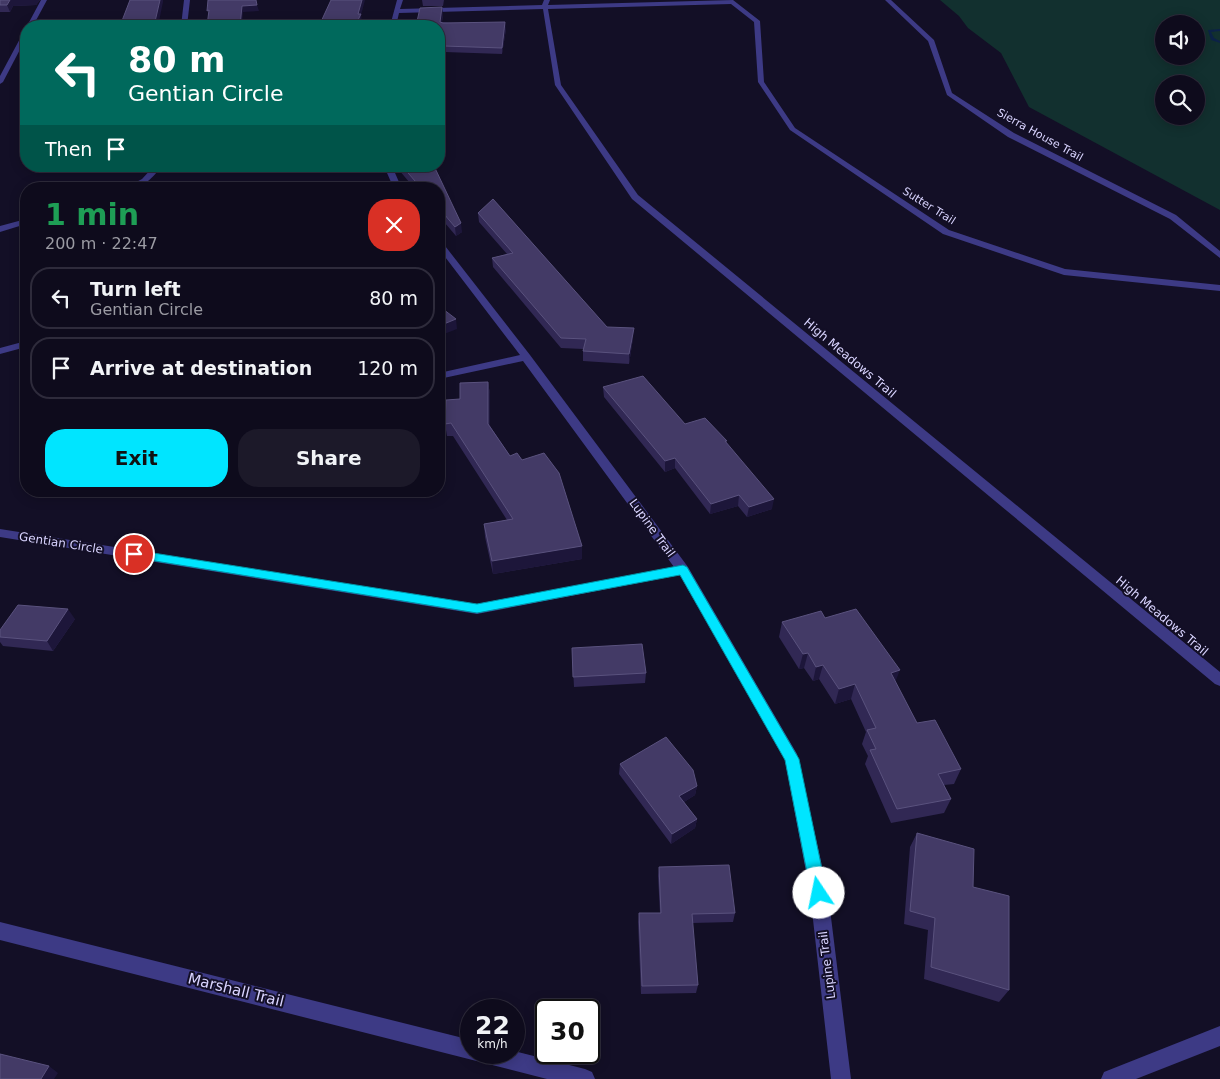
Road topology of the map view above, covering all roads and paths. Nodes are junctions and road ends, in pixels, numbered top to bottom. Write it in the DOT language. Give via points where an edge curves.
graph roads {
  1 [pos="44,0"];
  2 [pos="187,0"];
  3 [pos="400,0"];
  4 [pos="888,0"];
  5 [pos="731,1"];
  6 [pos="546,3"];
  7 [pos="397,11"];
  8 [pos="33,20"];
  9 [pos="185,20"];
  10 [pos="395,20"];
  11 [pos="20,44"];
  12 [pos="0,82"];
  13 [pos="153,172"];
  14 [pos="143,182"];
  15 [pos="20,223"];
  16 [pos="0,229"];
  17 [pos="445,252"];
  18 [pos="1220,255"];
  19 [pos="1220,288"];
  20 [pos="20,345"];
  21 [pos="0,350"];
  22 [pos="526,358"];
  23 [pos="445,375"];
  24 [pos="0,533"];
  25 [pos="683,570"];
  26 [pos="1220,680"];
  27 [pos="0,931"];
  28 [pos="1220,1036"];
  29 [pos="460,1047"];
  30 [pos="525,1064"];
  31 [pos="585,1079"];
  32 [pos="841,1079"];
  33 [pos="1111,1079"];
  1 -- 8 [label="street"];
  2 -- 9 [label="street"];
  3 -- 7 [label="street"];
  4 -- 18 [label="street, Sierra House Trail" via="931,40 948,94 1011,134 1173,217"];
  5 -- 6 [label="street"];
  5 -- 19 [label="street, Sutter Trail" via="756,21 761,82 792,129 946,232 1064,272"];
  6 -- 7 [label="street"];
  6 -- 26 [label="street, High Meadows Trail" via="558,85 635,197"];
  7 -- 10 [label="street"];
  11 -- 12 [label="street"];
  13 -- 14 [label="street"];
  15 -- 16 [label="street"];
  17 -- 22 [label="street, Lupine Trail"];
  20 -- 21 [label="street"];
  22 -- 23 [label="street"];
  22 -- 25 [label="street, Lupine Trail"];
  24 -- 25 [label="street, Gentian Circle" via="477,609"];
  25 -- 32 [label="street, Lupine Trail" via="792,759 819,893"];
  27 -- 29 [label="street, Marshall Trail"];
  28 -- 33 [label="street"];
  30 -- 31 [label="street"];
}
